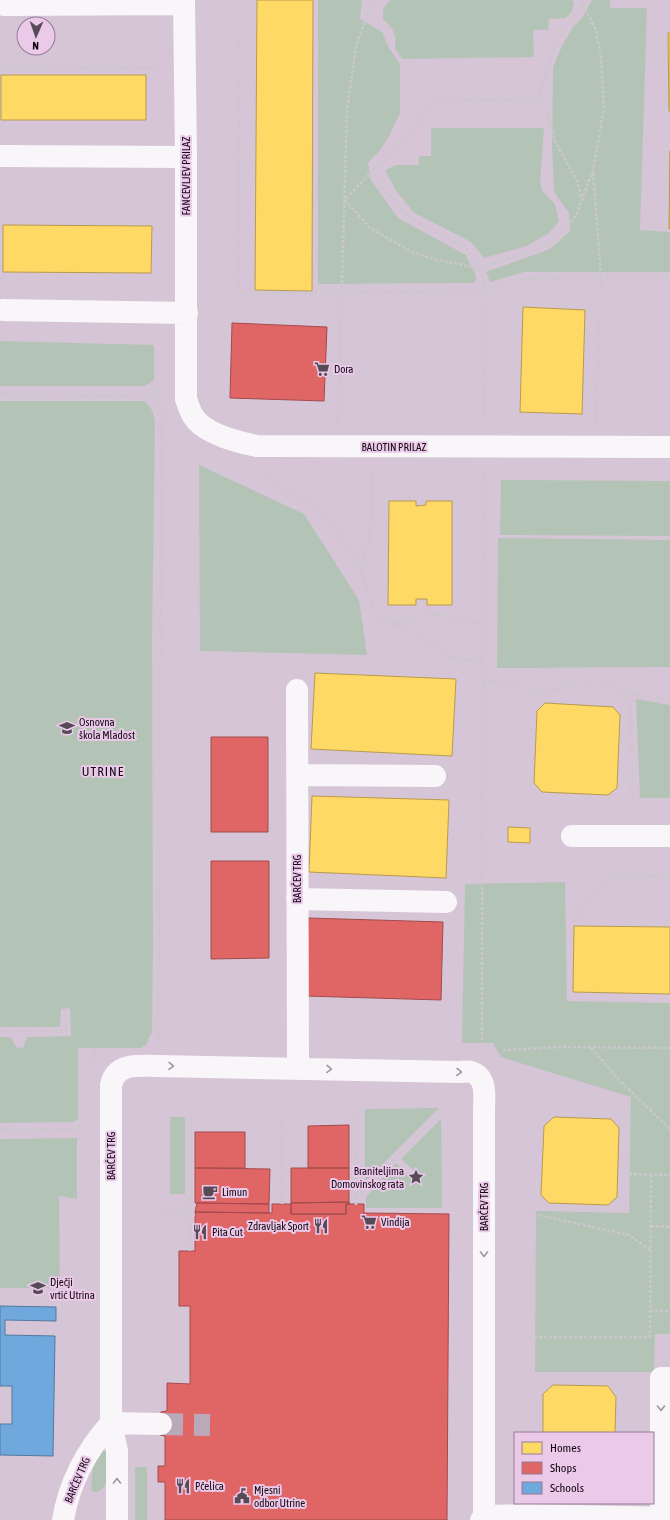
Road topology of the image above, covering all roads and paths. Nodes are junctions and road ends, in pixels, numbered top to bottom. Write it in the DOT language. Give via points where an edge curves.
graph roads {
  1 [pos="240,0"];
  2 [pos="372,0"];
  3 [pos="585,0"];
  4 [pos="184,2"];
  5 [pos="583,4"];
  6 [pos="4,5"];
  7 [pos="0,67"];
  8 [pos="163,68"];
  9 [pos="538,99"];
  10 [pos="2,156"];
  11 [pos="186,158"];
  12 [pos="372,170"];
  13 [pos="593,170"];
  14 [pos="345,200"];
  15 [pos="582,200"];
  16 [pos="0,216"];
  17 [pos="164,216"];
  18 [pos="479,268"];
  19 [pos="602,277"];
  20 [pos="670,277"];
  21 [pos="486,290"];
  22 [pos="342,293"];
  23 [pos="3,310"];
  24 [pos="186,313"];
  25 [pos="186,352"];
  26 [pos="0,394"];
  27 [pos="338,421"];
  28 [pos="484,424"];
  29 [pos="596,426"];
  30 [pos="670,447"];
  31 [pos="260,468"];
  32 [pos="372,468"];
  33 [pos="483,468"];
  34 [pos="360,570"];
  35 [pos="393,624"];
  36 [pos="483,624"];
  37 [pos="483,663"];
  38 [pos="483,680"];
  39 [pos="297,690"];
  40 [pos="621,691"];
  41 [pos="670,698"];
  42 [pos="298,774"];
  43 [pos="435,776"];
  44 [pos="632,805"];
  45 [pos="572,836"];
  46 [pos="670,836"];
  47 [pos="616,875"];
  48 [pos="670,876"];
  49 [pos="297,899"];
  50 [pos="446,902"];
  51 [pos="576,917"];
  52 [pos="616,917"];
  53 [pos="65,1008"];
  54 [pos="0,1031"];
  55 [pos="158,1042"];
  56 [pos="591,1048"];
  57 [pos="670,1048"];
  58 [pos="503,1050"];
  59 [pos="482,1051"];
  60 [pos="298,1069"];
  61 [pos="443,1111"];
  62 [pos="191,1114"];
  63 [pos="358,1114"];
  64 [pos="281,1116"];
  65 [pos="670,1128"];
  66 [pos="79,1129"];
  67 [pos="0,1130"];
  68 [pos="624,1174"];
  69 [pos="651,1175"];
  70 [pos="670,1176"];
  71 [pos="356,1197"];
  72 [pos="282,1204"];
  73 [pos="356,1204"];
  74 [pos="164,1213"];
  75 [pos="529,1213"];
  76 [pos="190,1215"];
  77 [pos="195,1215"];
  78 [pos="651,1226"];
  79 [pos="670,1227"];
  80 [pos="651,1250"];
  81 [pos="190,1251"];
  82 [pos="650,1311"];
  83 [pos="670,1311"];
  84 [pos="529,1337"];
  85 [pos="670,1378"];
  86 [pos="111,1423"];
  87 [pos="161,1424"];
  88 [pos="482,1518"];
  89 [pos="664,1519"];
  90 [pos="63,1520"];
  91 [pos="117,1520"];
  1 -- 22 [label="path" via="238,293"];
  2 -- 14 [label="path" via="356,47 347,109"];
  3 -- 5 [label="path"];
  4 -- 6 [label="street"];
  4 -- 11 [label="street, FANCEVLJEV PRILAZ"];
  5 -- 9 [label="path" via="555,44"];
  5 -- 13 [label="path" via="595,28 601,56 604,108"];
  7 -- 8 [label="path"];
  9 -- 12 [label="path" via="438,101"];
  9 -- 15 [label="path" via="549,116 555,141 578,182"];
  10 -- 11 [label="street"];
  11 -- 24 [label="street, FANCEVLJEV PRILAZ"];
  12 -- 14 [label="path"];
  12 -- 18 [label="path" via="384,190 408,216 465,248"];
  13 -- 15 [label="path"];
  13 -- 19 [label="path"];
  14 -- 18 [label="path" via="370,228 412,252"];
  14 -- 22 [label="path"];
  15 -- 18 [label="path" via="576,216 548,246"];
  16 -- 17 [label="path"];
  18 -- 21 [label="path"];
  19 -- 20 [label="path"];
  19 -- 21 [label="path" via="510,279"];
  19 -- 29 [label="path"];
  21 -- 22 [label="path"];
  21 -- 28 [label="path"];
  22 -- 27 [label="path"];
  23 -- 24 [label="street"];
  24 -- 25 [label="street, FANCEVLJEV PRILAZ"];
  25 -- 30 [label="street, BALOTIN PRILAZ" via="186,399 193,417 208,430 234,441 257,446"];
  26 -- 55 [label="path" via="151,397 162,415"];
  31 -- 34 [label="path" via="280,490 314,504 338,534"];
  32 -- 34 [label="path" via="371,521"];
  33 -- 36 [label="path"];
  34 -- 35 [label="path" via="378,617"];
  35 -- 36 [label="path" via="430,614"];
  35 -- 37 [label="path" via="417,634 450,657"];
  36 -- 37 [label="path"];
  37 -- 38 [label="path"];
  38 -- 40 [label="path" via="507,682 533,691 555,690 578,680 601,681"];
  38 -- 59 [label="path"];
  39 -- 42 [label="street, BARČEV TRG"];
  40 -- 41 [label="path" via="653,698"];
  40 -- 44 [label="path" via="628,700 631,711"];
  42 -- 43 [label="street"];
  42 -- 49 [label="street, BARČEV TRG"];
  45 -- 46 [label="street"];
  47 -- 48 [label="path"];
  47 -- 51 [label="path" via="598,888"];
  47 -- 52 [label="path"];
  49 -- 50 [label="street"];
  49 -- 60 [label="street, BARČEV TRG"];
  53 -- 54 [label="path" via="66,1031"];
  56 -- 57 [label="path"];
  56 -- 58 [label="path"];
  56 -- 65 [label="path" via="621,1082"];
  86 -- 60 [label="street, BARČEV TRG, one-way" via="111,1085 114,1074 120,1069 132,1067"];
  60 -- 88 [label="street, BARČEV TRG, one-way" via="471,1072 479,1077 483,1084"];
  61 -- 71 [label="path"];
  62 -- 76 [label="path"];
  63 -- 71 [label="path"];
  64 -- 72 [label="path"];
  66 -- 67 [label="path"];
  68 -- 69 [label="path"];
  69 -- 70 [label="path"];
  69 -- 78 [label="path"];
  71 -- 73 [label="path"];
  74 -- 76 [label="path"];
  75 -- 80 [label="path" via="629,1235"];
  76 -- 77 [label="path"];
  76 -- 81 [label="path"];
  78 -- 79 [label="path"];
  78 -- 80 [label="path"];
  80 -- 82 [label="path"];
  82 -- 83 [label="path"];
  82 -- 84 [label="path" via="650,1337"];
  85 -- 89 [label="street, one-way" via="661,1378"];
  86 -- 87 [label="street"];
  86 -- 90 [label="street, BARČEV TRG" via="98,1437 74,1480"];
  91 -- 86 [label="street, BARČEV TRG, one-way" via="117,1451"];
  88 -- 89 [label="street" via="529,1515"];
}
